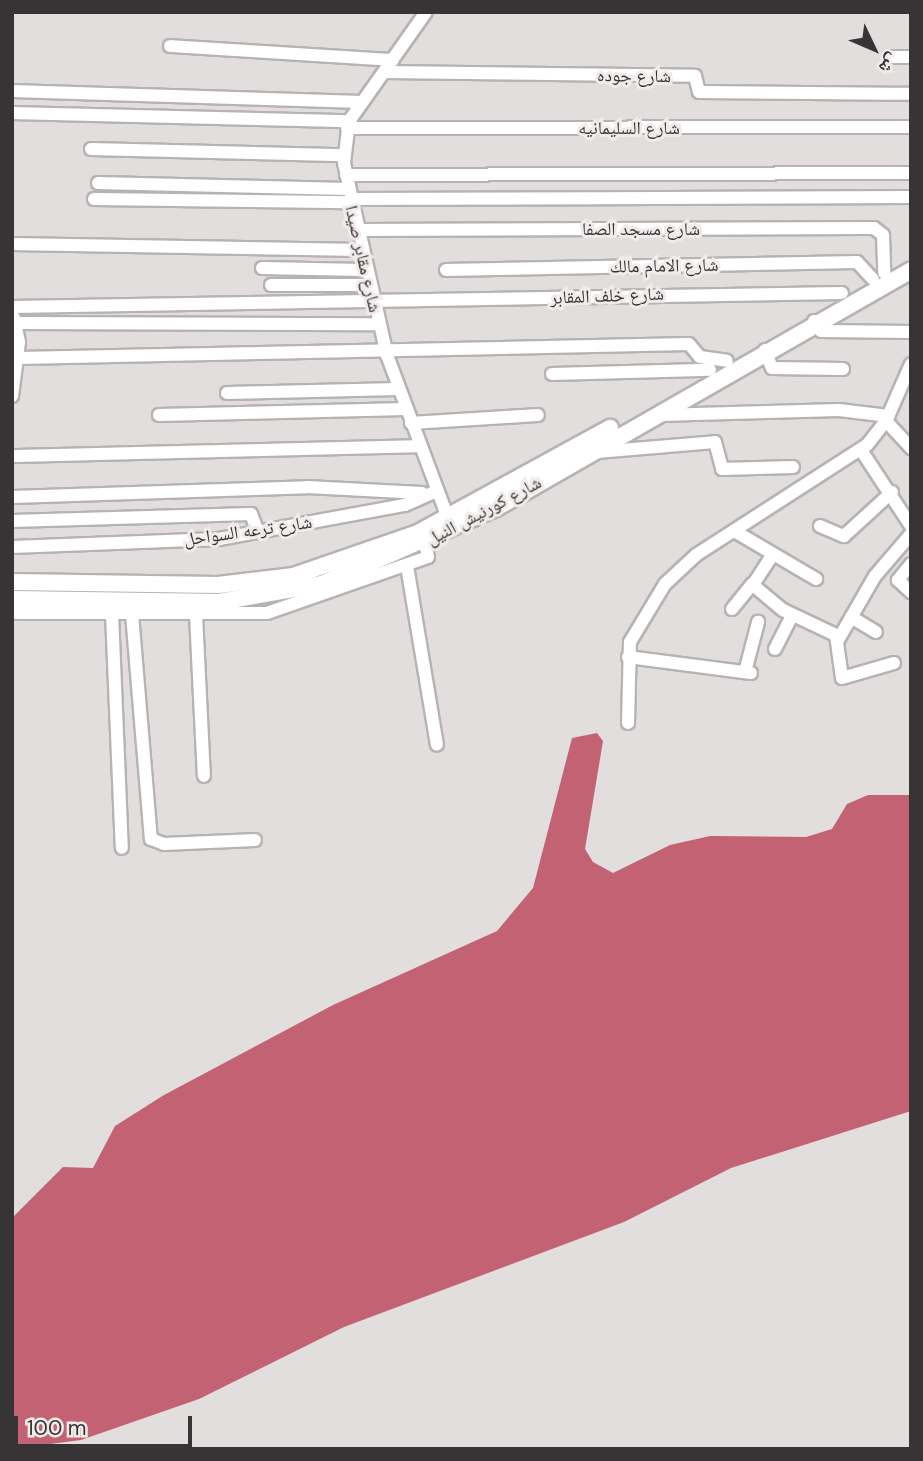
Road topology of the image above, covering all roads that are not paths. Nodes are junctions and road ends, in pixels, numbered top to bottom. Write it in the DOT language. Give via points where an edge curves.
graph roads {
  1 [pos="426,12"];
  2 [pos="170,46"];
  3 [pos="889,57"];
  4 [pos="911,57"];
  5 [pos="393,60"];
  6 [pos="385,72"];
  7 [pos="12,91"];
  8 [pos="911,94"];
  9 [pos="362,102"];
  10 [pos="12,113"];
  11 [pos="348,124"];
  12 [pos="911,127"];
  13 [pos="91,149"];
  14 [pos="344,155"];
  15 [pos="911,173"];
  16 [pos="345,175"];
  17 [pos="98,183"];
  18 [pos="349,197"];
  19 [pos="911,197"];
  20 [pos="94,199"];
  21 [pos="358,230"];
  22 [pos="12,244"];
  23 [pos="362,250"];
  24 [pos="911,258"];
  25 [pos="262,268"];
  26 [pos="365,270"];
  27 [pos="446,270"];
  28 [pos="911,270"];
  29 [pos="878,276"];
  30 [pos="271,285"];
  31 [pos="368,285"];
  32 [pos="842,293"];
  33 [pos="373,304"];
  34 [pos="12,307"];
  35 [pos="15,318"];
  36 [pos="814,321"];
  37 [pos="378,324"];
  38 [pos="911,332"];
  39 [pos="16,343"];
  40 [pos="765,350"];
  41 [pos="387,355"];
  42 [pos="19,358"];
  43 [pos="727,361"];
  44 [pos="911,364"];
  45 [pos="843,369"];
  46 [pos="710,370"];
  47 [pos="552,374"];
  48 [pos="908,382"];
  49 [pos="13,388"];
  50 [pos="398,389"];
  51 [pos="227,393"];
  52 [pos="406,409"];
  53 [pos="159,415"];
  54 [pos="538,415"];
  55 [pos="655,416"];
  56 [pos="887,419"];
  57 [pos="411,423"];
  58 [pos="419,446"];
  59 [pos="911,448"];
  60 [pos="861,450"];
  61 [pos="590,453"];
  62 [pos="12,456"];
  63 [pos="793,467"];
  64 [pos="436,491"];
  65 [pos="892,492"];
  66 [pos="422,493"];
  67 [pos="12,498"];
  68 [pos="448,518"];
  69 [pos="12,521"];
  70 [pos="820,526"];
  71 [pos="911,526"];
  72 [pos="258,532"];
  73 [pos="731,534"];
  74 [pos="911,534"];
  75 [pos="425,543"];
  76 [pos="12,547"];
  77 [pos="773,554"];
  78 [pos="911,564"];
  79 [pos="407,566"];
  80 [pos="319,577"];
  81 [pos="816,579"];
  82 [pos="12,582"];
  83 [pos="753,583"];
  84 [pos="911,592"];
  85 [pos="12,599"];
  86 [pos="732,609"];
  87 [pos="12,613"];
  88 [pos="112,614"];
  89 [pos="132,614"];
  90 [pos="196,615"];
  91 [pos="792,615"];
  92 [pos="851,617"];
  93 [pos="758,622"];
  94 [pos="876,632"];
  95 [pos="838,640"];
  96 [pos="775,649"];
  97 [pos="628,657"];
  98 [pos="894,663"];
  99 [pos="628,723"];
  100 [pos="437,745"];
  101 [pos="204,776"];
  102 [pos="255,840"];
  103 [pos="122,848"];
  1 -- 5 [label="street, شارع مقابر صيدا"];
  2 -- 5 [label="street"];
  3 -- 4 [label="street"];
  5 -- 6 [label="street, شارع مقابر صيدا"];
  6 -- 8 [label="street, شارع جوده" via="695,76 699,92"];
  6 -- 9 [label="street, شارع مقابر صيدا"];
  7 -- 9 [label="street"];
  9 -- 11 [label="street, شارع مقابر صيدا"];
  10 -- 11 [label="street, شارع السليمانيه"];
  11 -- 12 [label="street, شارع السليمانيه"];
  11 -- 14 [label="street, شارع مقابر صيدا"];
  13 -- 14 [label="street"];
  14 -- 16 [label="street, شارع مقابر صيدا"];
  15 -- 16 [label="street"];
  16 -- 18 [label="street, شارع مقابر صيدا"];
  17 -- 18 [label="street"];
  18 -- 19 [label="street"];
  18 -- 20 [label="street"];
  18 -- 21 [label="street, شارع مقابر صيدا"];
  21 -- 23 [label="street, شارع مقابر صيدا"];
  21 -- 29 [label="street, شارع مسجد الصفا" via="874,228 883,235"];
  22 -- 23 [label="street"];
  23 -- 26 [label="street, شارع مقابر صيدا"];
  24 -- 29 [label="main road, شارع كورنيش النيل"];
  25 -- 26 [label="street"];
  26 -- 31 [label="street, شارع مقابر صيدا"];
  27 -- 29 [label="street, شارع الامام مالك" via="857,262"];
  28 -- 36 [label="main road, شارع كورنيش النيل"];
  29 -- 32 [label="main road, شارع كورنيش النيل"];
  30 -- 31 [label="street"];
  31 -- 33 [label="street, شارع مقابر صيدا"];
  32 -- 33 [label="street, شارع خلف المقابر"];
  32 -- 43 [label="main road, شارع كورنيش النيل"];
  33 -- 34 [label="street, شارع خلف المقابر"];
  33 -- 37 [label="street, شارع مقابر صيدا"];
  35 -- 37 [label="street"];
  35 -- 39 [label="street"];
  36 -- 38 [label="street" via="821,331"];
  36 -- 40 [label="main road, شارع كورنيش النيل"];
  37 -- 41 [label="street, شارع مقابر صيدا"];
  39 -- 42 [label="street"];
  40 -- 45 [label="street" via="772,368"];
  40 -- 55 [label="main road, شارع كورنيش النيل"];
  41 -- 42 [label="street"];
  41 -- 43 [label="street" via="689,344 700,357"];
  41 -- 50 [label="street, شارع مقابر صيدا"];
  42 -- 49 [label="street"];
  43 -- 46 [label="main road, شارع كورنيش النيل"];
  44 -- 48 [label="street"];
  46 -- 47 [label="street"];
  46 -- 68 [label="main road, شارع كورنيش النيل"];
  48 -- 56 [label="street"];
  50 -- 51 [label="street"];
  50 -- 52 [label="street, شارع مقابر صيدا"];
  52 -- 53 [label="street"];
  52 -- 57 [label="street, شارع مقابر صيدا"];
  54 -- 57 [label="street"];
  55 -- 56 [label="street" via="839,410"];
  55 -- 61 [label="main road, شارع كورنيش النيل"];
  56 -- 59 [label="street"];
  56 -- 60 [label="street"];
  57 -- 58 [label="street, شارع مقابر صيدا"];
  58 -- 62 [label="street"];
  58 -- 64 [label="street, شارع مقابر صيدا"];
  60 -- 65 [label="street"];
  60 -- 73 [label="street"];
  61 -- 63 [label="street" via="715,442 722,470"];
  61 -- 75 [label="main road, شارع كورنيش النيل"];
  64 -- 66 [label="street, شارع ترعه السواحل"];
  64 -- 68 [label="street, شارع مقابر صيدا"];
  65 -- 70 [label="street" via="844,536"];
  65 -- 71 [label="street"];
  66 -- 67 [label="street" via="307,487"];
  66 -- 72 [label="street, شارع ترعه السواحل" via="405,505"];
  68 -- 80 [label="main road, شارع كورنيش النيل"];
  69 -- 72 [label="street" via="251,514"];
  72 -- 76 [label="street, شارع ترعه السواحل"];
  73 -- 77 [label="street"];
  73 -- 97 [label="street" via="665,584 632,636"];
  74 -- 92 [label="street"];
  75 -- 79 [label="street" via="428,557"];
  75 -- 80 [label="main road, شارع كورنيش النيل"];
  77 -- 81 [label="street"];
  77 -- 83 [label="street"];
  78 -- 84 [label="street" via="898,580"];
  79 -- 90 [label="street" via="298,606"];
  79 -- 100 [label="street"];
  80 -- 82 [label="main road, شارع كورنيش النيل" via="230,584"];
  80 -- 85 [label="main road, شارع كورنيش النيل" via="219,602"];
  83 -- 86 [label="street"];
  83 -- 91 [label="street"];
  87 -- 88 [label="street"];
  88 -- 89 [label="street"];
  88 -- 103 [label="street"];
  89 -- 90 [label="street"];
  89 -- 102 [label="street" via="151,839 164,844"];
  90 -- 101 [label="street"];
  91 -- 95 [label="street"];
  91 -- 96 [label="street"];
  92 -- 94 [label="street"];
  92 -- 95 [label="street"];
  93 -- 97 [label="street" via="748,672"];
  95 -- 98 [label="street" via="842,678"];
  97 -- 99 [label="street"];
}
